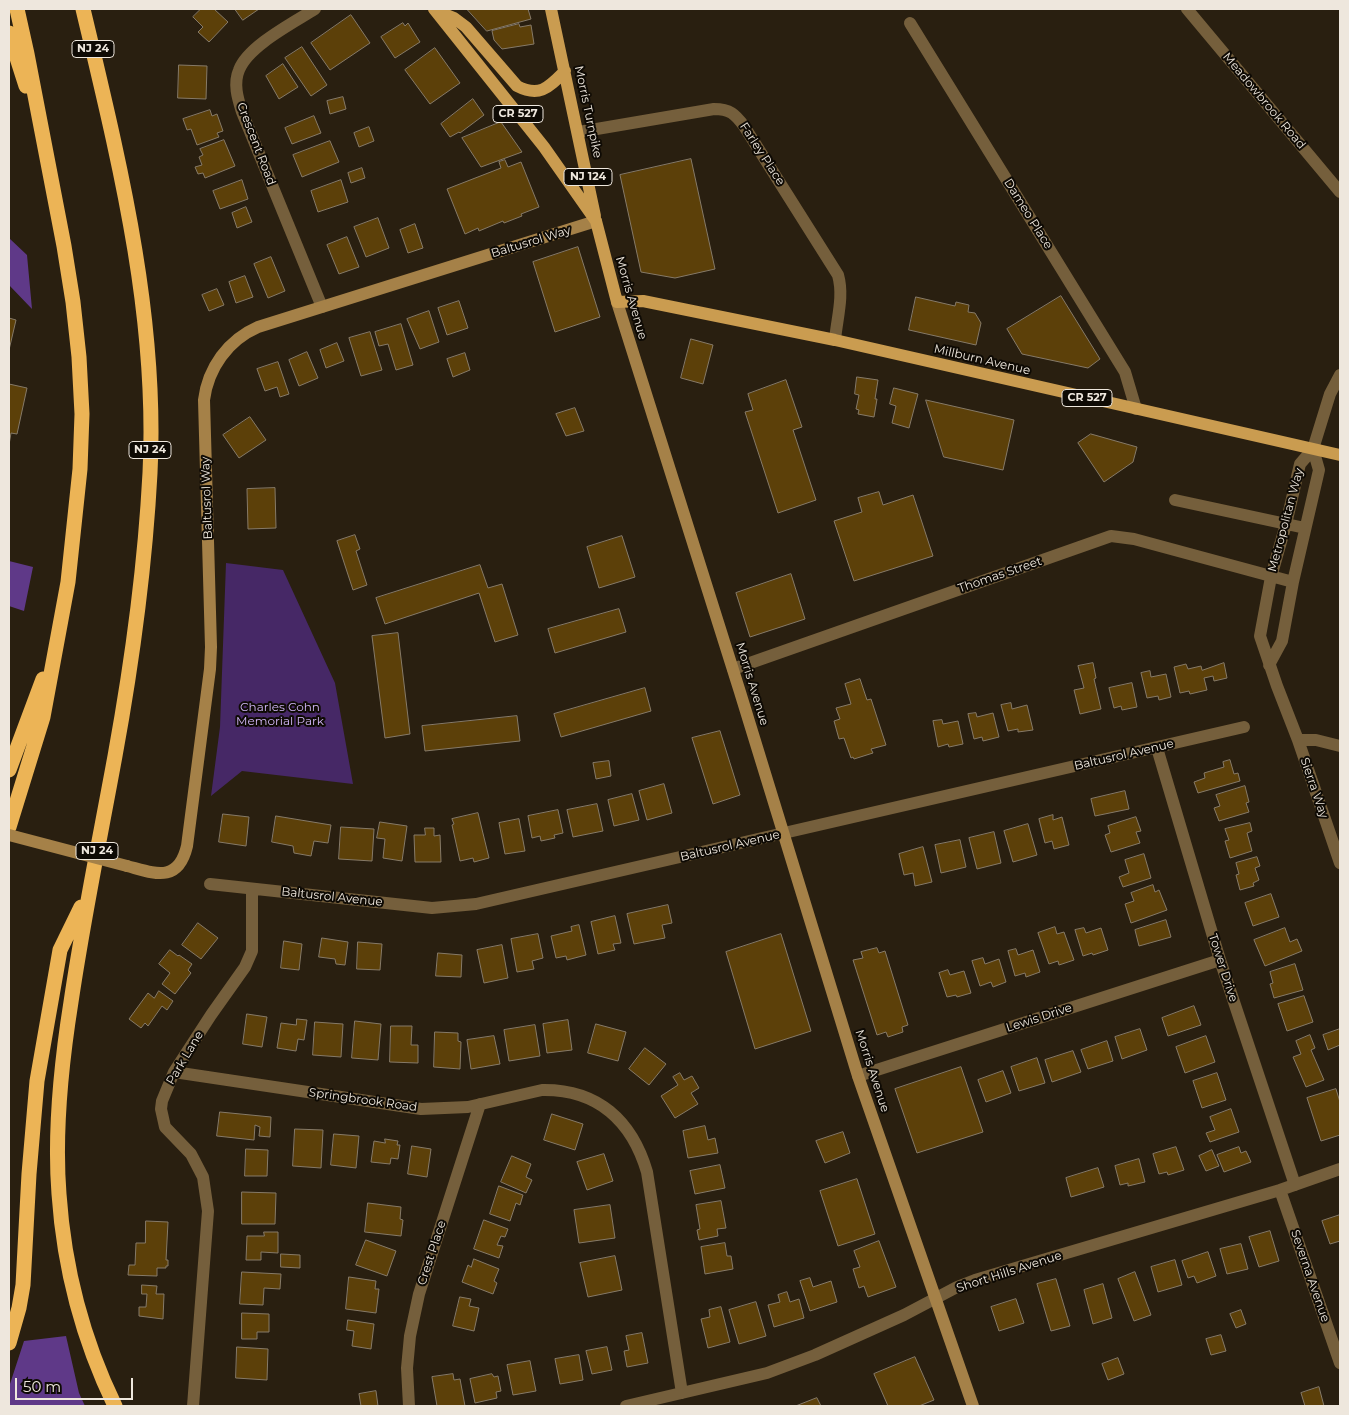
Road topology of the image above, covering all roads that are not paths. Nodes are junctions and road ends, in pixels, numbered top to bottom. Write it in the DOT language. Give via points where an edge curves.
graph roads {
  1 [pos="17,9"];
  2 [pos="84,9"];
  3 [pos="315,9"];
  4 [pos="435,9"];
  5 [pos="551,9"];
  6 [pos="1187,9"];
  7 [pos="910,23"];
  8 [pos="9,33"];
  9 [pos="565,71"];
  10 [pos="579,132"];
  11 [pos="43,135"];
  12 [pos="1340,192"];
  13 [pos="596,221"];
  14 [pos="617,302"];
  15 [pos="322,307"];
  16 [pos="835,340"];
  17 [pos="1340,375"];
  18 [pos="1136,409"];
  19 [pos="1313,449"];
  20 [pos="1340,455"];
  21 [pos="1175,500"];
  22 [pos="1286,524"];
  23 [pos="1305,528"];
  24 [pos="1271,577"];
  25 [pos="1293,582"];
  26 [pos="58,638"];
  27 [pos="1270,665"];
  28 [pos="733,669"];
  29 [pos="1244,728"];
  30 [pos="1298,740"];
  31 [pos="1340,746"];
  32 [pos="1157,748"];
  33 [pos="9,770"];
  34 [pos="9,828"];
  35 [pos="783,834"];
  36 [pos="9,835"];
  37 [pos="1340,863"];
  38 [pos="210,884"];
  39 [pos="252,889"];
  40 [pos="89,891"];
  41 [pos="1220,960"];
  42 [pos="174,1072"];
  43 [pos="858,1076"];
  44 [pos="480,1104"];
  45 [pos="1340,1169"];
  46 [pos="1295,1185"];
  47 [pos="1280,1190"];
  48 [pos="936,1298"];
  49 [pos="9,1343"];
  50 [pos="1340,1363"];
  51 [pos="682,1393"];
  52 [pos="115,1406"];
  53 [pos="193,1406"];
  54 [pos="409,1406"];
  55 [pos="626,1406"];
  56 [pos="974,1406"];
  1 -- 11 [label="highway"];
  2 -- 40 [label="highway, NJ 24" via="135,240 143,298 151,412 150,470 138,603 116,750"];
  3 -- 15 [label="street, Crescent Road" via="254,50 238,71 236,92"];
  4 -- 9 [label="main road" via="466,27 517,86 525,90 543,90"];
  4 -- 13 [label="main road, Morris Avenue / CR 527" via="544,147"];
  5 -- 9 [label="main road, Morris Turnpike / NJ 124"];
  6 -- 12 [label="street, Meadowbrook Road"];
  7 -- 18 [label="street, Dameo Place" via="1125,372"];
  8 -- 11 [label="highway"];
  9 -- 10 [label="main road, Morris Turnpike / NJ 124"];
  10 -- 13 [label="main road, Morris Turnpike / NJ 124"];
  10 -- 16 [label="street, Farley Place" via="714,109 726,109 735,114 838,275 841,284"];
  11 -- 26 [label="highway" via="73,302 82,414 75,526"];
  13 -- 14 [label="main road, Morris Avenue / NJ 124"];
  13 -- 15 [label="main road, Baltusrol Way"];
  14 -- 16 [label="main road, Millburn Avenue / CR 527" via="643,301"];
  14 -- 28 [label="main road, Morris Avenue / NJ 124"];
  15 -- 36 [label="main road, Baltusrol Way, bridge" via="258,327 241,336 224,353 206,389 210,669 186,846 180,865 167,873 157,874"];
  16 -- 18 [label="main road, Millburn Avenue / CR 527"];
  17 -- 19 [label="street" via="1330,394"];
  18 -- 19 [label="main road, Millburn Avenue / CR 527"];
  19 -- 20 [label="main road, Millburn Avenue / CR 527"];
  19 -- 22 [label="street, Metropolitan Way" via="1300,464"];
  19 -- 23 [label="street, Metropolitan Way" via="1319,470"];
  21 -- 22 [label="street"];
  22 -- 23 [label="street"];
  22 -- 24 [label="street, Metropolitan Way"];
  23 -- 25 [label="street, Metropolitan Way"];
  24 -- 25 [label="street, Thomas Street"];
  24 -- 27 [label="street, Metropolitan Way" via="1260,636"];
  24 -- 28 [label="street, Thomas Street" via="1134,539 1111,536"];
  25 -- 27 [label="street, Metropolitan Way" via="1282,641"];
  26 -- 33 [label="highway"];
  26 -- 34 [label="highway" via="43,717"];
  27 -- 30 [label="street, Metropolitan Way"];
  28 -- 35 [label="main road, Morris Avenue / NJ 124"];
  29 -- 32 [label="street, Baltusrol Avenue"];
  30 -- 31 [label="street" via="1316,740"];
  30 -- 37 [label="street, Sierra Way"];
  32 -- 35 [label="street, Baltusrol Avenue"];
  32 -- 41 [label="street, Tower Drive"];
  35 -- 39 [label="street, Baltusrol Avenue" via="476,904 432,908"];
  35 -- 43 [label="main road, Morris Avenue / NJ 124"];
  38 -- 39 [label="street, Baltusrol Avenue"];
  39 -- 42 [label="street, Park Lane" via="252,951 245,967"];
  40 -- 49 [label="highway" via="60,950 50,1004 37,1081 23,1285"];
  40 -- 52 [label="highway" via="62,1071 57,1152 59,1194 63,1234 79,1311"];
  41 -- 43 [label="street, Lewis Drive"];
  41 -- 46 [label="street, Tower Drive"];
  42 -- 44 [label="street, Springbrook Road" via="421,1109"];
  42 -- 53 [label="street, Park Lane" via="162,1101 162,1117 165,1127 197,1164 203,1177 208,1212"];
  43 -- 48 [label="main road, Morris Avenue / NJ 124"];
  44 -- 51 [label="street, Springbrook Road" via="542,1090 573,1093 610,1111 631,1134 647,1172"];
  44 -- 54 [label="street, Crest Place" via="419,1294 407,1368"];
  45 -- 46 [label="street, Short Hills Avenue"];
  46 -- 47 [label="street, Short Hills Avenue"];
  47 -- 48 [label="street, Short Hills Avenue" via="975,1280"];
  47 -- 50 [label="street, Severna Avenue"];
  48 -- 51 [label="street, Short Hills Avenue" via="896,1319 767,1373"];
  48 -- 56 [label="main road, Morris Avenue / NJ 124"];
  51 -- 55 [label="street, Short Hills Avenue"];
}
